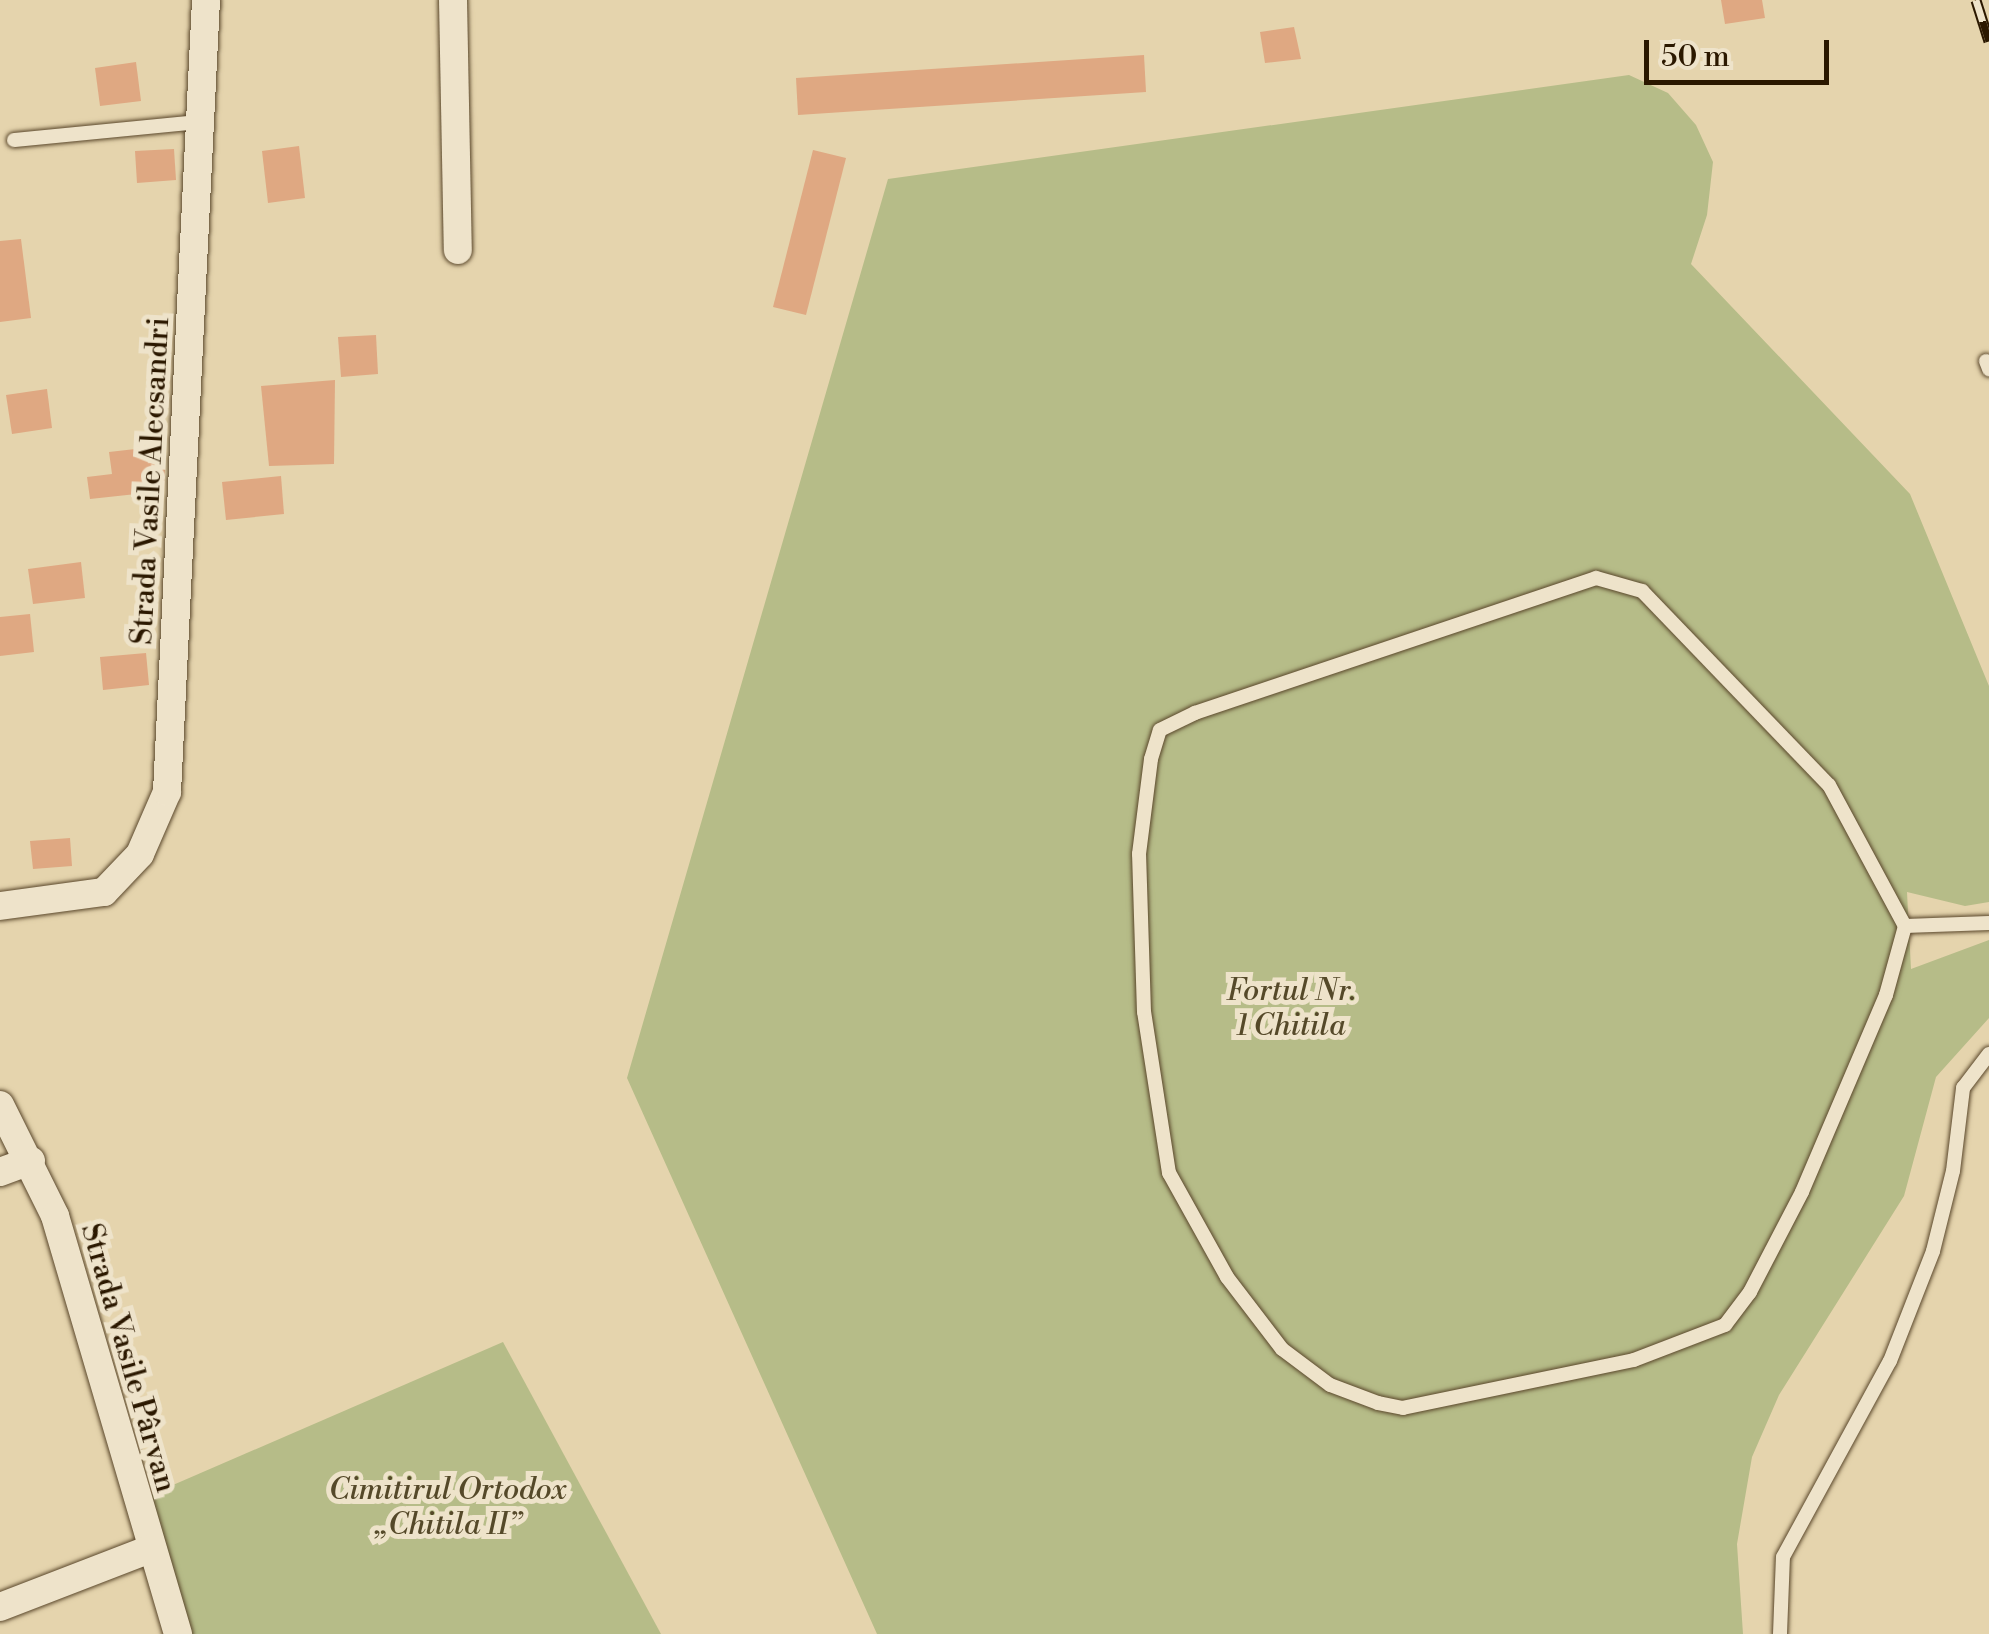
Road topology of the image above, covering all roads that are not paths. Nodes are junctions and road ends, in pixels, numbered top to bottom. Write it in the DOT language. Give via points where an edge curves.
graph roads {
  1 [pos="206,0"];
  2 [pos="453,0"];
  3 [pos="199,122"];
  4 [pos="14,140"];
  5 [pos="458,250"];
  6 [pos="0,906"];
  7 [pos="1989,924"];
  8 [pos="1905,926"];
  9 [pos="1989,1054"];
  10 [pos="0,1105"];
  11 [pos="31,1160"];
  12 [pos="0,1172"];
  13 [pos="148,1550"];
  14 [pos="0,1607"];
  15 [pos="178,1634"];
  16 [pos="1780,1634"];
  1 -- 3 [label="street, Strada Vasile Alecsandri"];
  2 -- 5 [label="street"];
  3 -- 4 [label="lane"];
  3 -- 6 [label="street, Strada Vasile Alecsandri" via="167,792 152,834 116,884 90,898"];
  7 -- 8 [label="lane"];
  8 -- 8 [label="lane" via="1886,995 1802,1192 1750,1292 1724,1325 1634,1360 1402,1408 1330,1385 1282,1349 1226,1277 1169,1173 1144,1012 1139,854 1160,730 1578,584 1596,578 1642,591 1772,723 1828,785"];
  9 -- 16 [label="lane" via="1963,1088 1953,1171 1932,1252 1890,1361 1784,1557"];
  10 -- 11 [label="street, Strada Vasile Pârvan"];
  11 -- 12 [label="street"];
  11 -- 13 [label="street, Strada Vasile Pârvan" via="55,1216"];
  13 -- 14 [label="street"];
  13 -- 15 [label="street, Strada Vasile Pârvan"];
}
